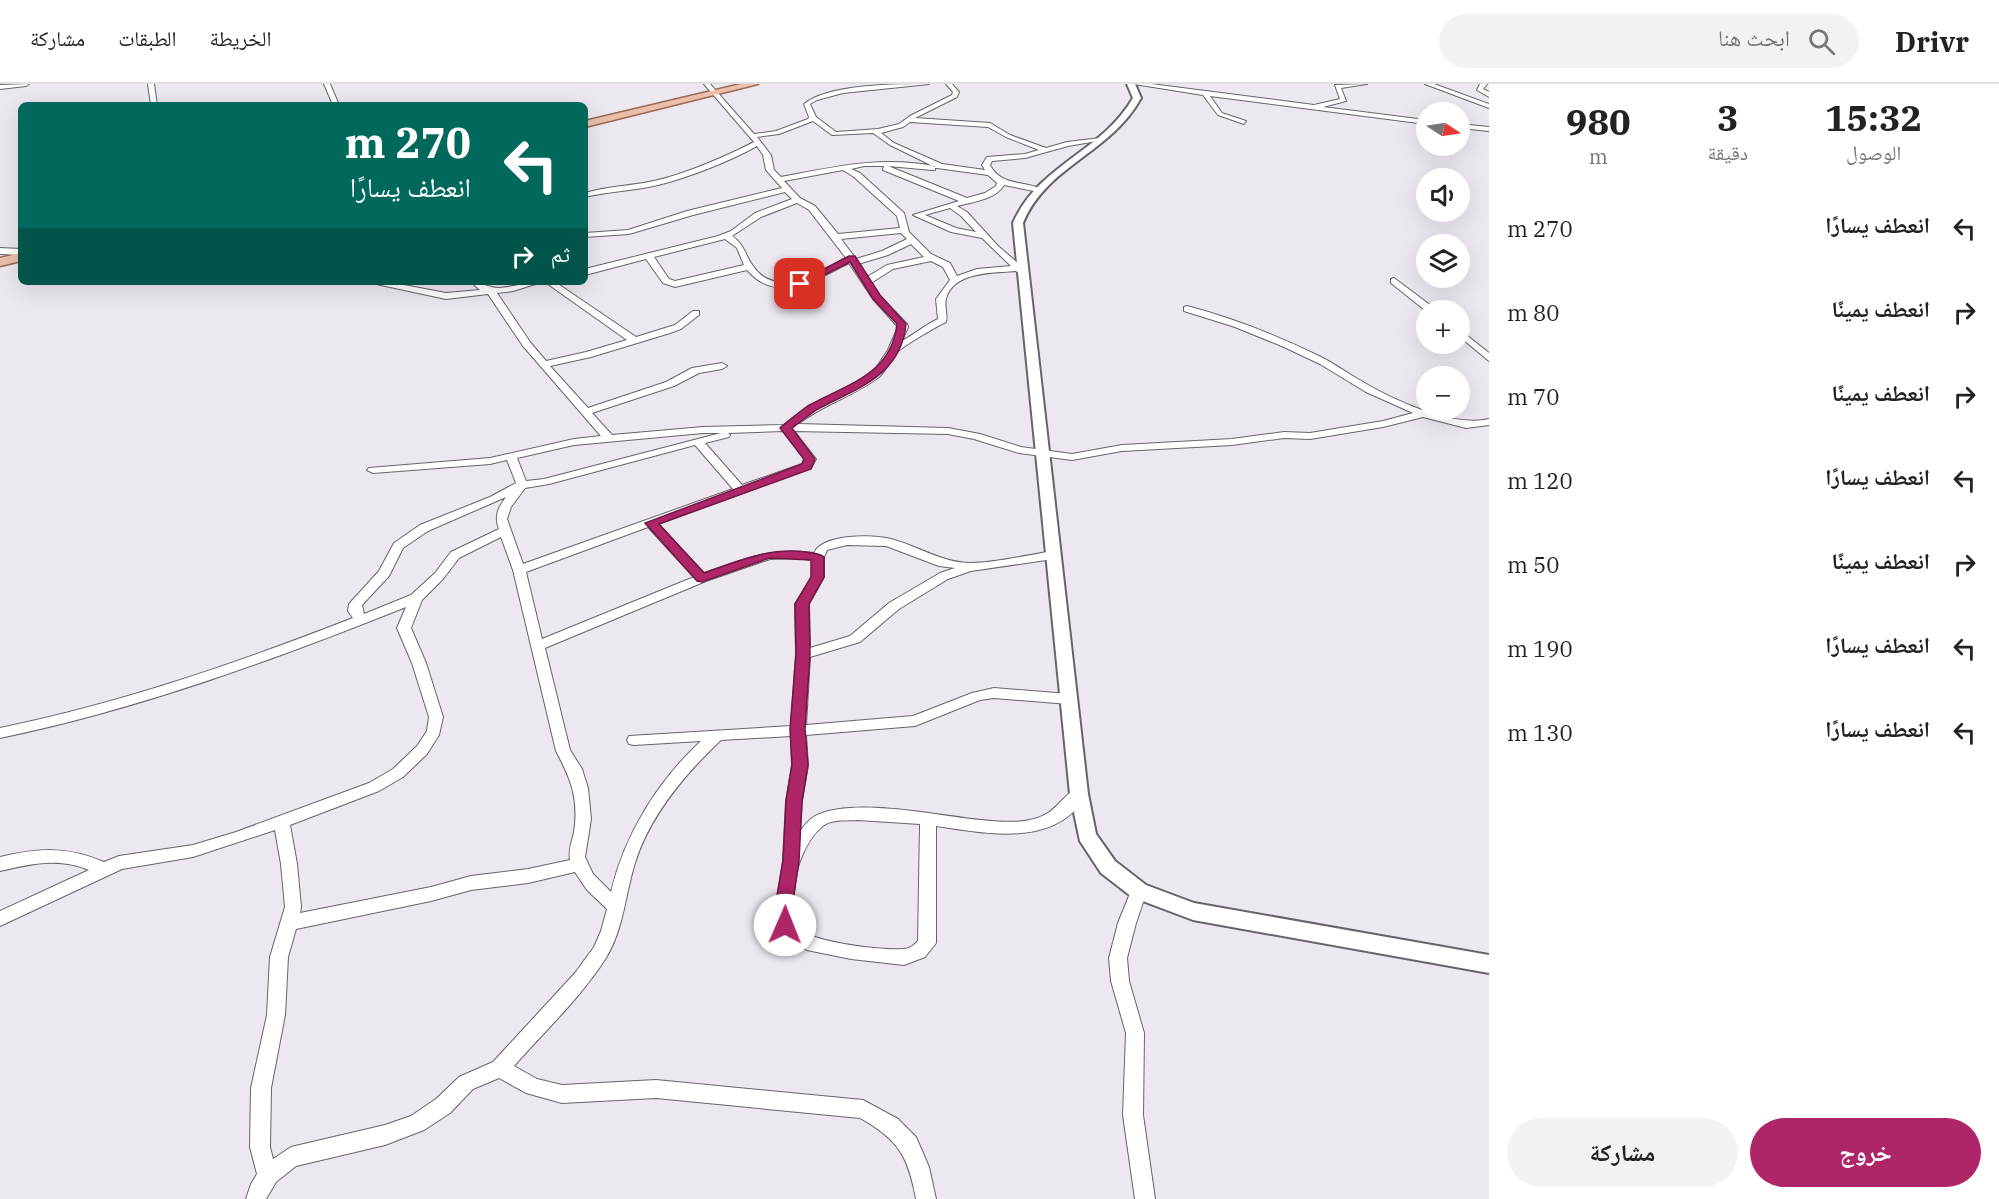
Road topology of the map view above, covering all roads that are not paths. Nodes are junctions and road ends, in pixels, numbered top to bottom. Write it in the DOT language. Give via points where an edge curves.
graph roads {
  1 [pos="26,84"];
  2 [pos="151,84"];
  3 [pos="327,84"];
  4 [pos="707,84"];
  5 [pos="753,84"];
  6 [pos="926,84"];
  7 [pos="949,84"];
  8 [pos="1131,84"];
  9 [pos="1137,84"];
  10 [pos="1364,84"];
  11 [pos="1428,84"];
  12 [pos="1484,84"];
  13 [pos="0,87"];
  14 [pos="714,93"];
  15 [pos="1206,94"];
  16 [pos="1489,95"];
  17 [pos="154,102"];
  18 [pos="335,102"];
  19 [pos="1489,106"];
  20 [pos="1309,108"];
  21 [pos="813,118"];
  22 [pos="908,120"];
  23 [pos="1244,122"];
  24 [pos="1416,122"];
  25 [pos="588,123"];
  26 [pos="1470,127"];
  27 [pos="1489,129"];
  28 [pos="874,131"];
  29 [pos="755,139"];
  30 [pos="1101,140"];
  31 [pos="1046,150"];
  32 [pos="876,163"];
  33 [pos="844,168"];
  34 [pos="952,170"];
  35 [pos="990,173"];
  36 [pos="779,180"];
  37 [pos="1001,182"];
  38 [pos="787,189"];
  39 [pos="1039,190"];
  40 [pos="588,194"];
  41 [pos="797,200"];
  42 [pos="966,201"];
  43 [pos="951,205"];
  44 [pos="917,215"];
  45 [pos="901,216"];
  46 [pos="904,230"];
  47 [pos="588,234"];
  48 [pos="726,236"];
  49 [pos="982,236"];
  50 [pos="837,237"];
  51 [pos="912,240"];
  52 [pos="0,251"];
  53 [pos="18,252"];
  54 [pos="649,257"];
  55 [pos="18,258"];
  56 [pos="932,258"];
  57 [pos="853,260"];
  58 [pos="0,262"];
  59 [pos="749,267"];
  60 [pos="1020,270"];
  61 [pos="588,271"];
  62 [pos="954,280"];
  63 [pos="1394,281"];
  64 [pos="866,282"];
  65 [pos="390,285"];
  66 [pos="478,285"];
  67 [pos="522,285"];
  68 [pos="553,285"];
  69 [pos="491,291"];
  70 [pos="1418,300"];
  71 [pos="1187,309"];
  72 [pos="696,313"];
  73 [pos="633,340"];
  74 [pos="1470,342"];
  75 [pos="893,350"];
  76 [pos="1489,358"];
  77 [pos="545,364"];
  78 [pos="722,366"];
  79 [pos="1416,409"];
  80 [pos="586,412"];
  81 [pos="1416,416"];
  82 [pos="1450,420"];
  83 [pos="1489,422"];
  84 [pos="786,428"];
  85 [pos="747,430"];
  86 [pos="609,439"];
  87 [pos="698,441"];
  88 [pos="1043,454"];
  89 [pos="511,456"];
  90 [pos="373,470"];
  91 [pos="521,485"];
  92 [pos="740,490"];
  93 [pos="651,523"];
  94 [pos="505,531"];
  95 [pos="1053,555"];
  96 [pos="818,557"];
  97 [pos="971,567"];
  98 [pos="519,570"];
  99 [pos="702,578"];
  100 [pos="416,598"];
  101 [pos="361,620"];
  102 [pos="539,645"];
  103 [pos="803,654"];
  104 [pos="1069,699"];
  105 [pos="798,729"];
  106 [pos="0,733"];
  107 [pos="717,735"];
  108 [pos="634,741"];
  109 [pos="1079,794"];
  110 [pos="930,819"];
  111 [pos="281,821"];
  112 [pos="791,861"];
  113 [pos="0,864"];
  114 [pos="580,864"];
  115 [pos="103,869"];
  116 [pos="1139,891"];
  117 [pos="617,909"];
  118 [pos="0,919"];
  119 [pos="288,923"];
  120 [pos="1489,964"];
  121 [pos="500,1068"];
  122 [pos="268,1176"];
  123 [pos="256,1199"];
  124 [pos="926,1199"];
  125 [pos="1145,1199"];
  1 -- 13 [label="street"];
  2 -- 17 [label="street"];
  3 -- 18 [label="street"];
  4 -- 14 [label="street"];
  5 -- 14 [label="main road"];
  6 -- 21 [label="street" via="849,89 816,96 807,104"];
  7 -- 22 [label="street" via="955,96"];
  8 -- 30 [label="street" via="1137,98 1134,108"];
  9 -- 15 [label="street"];
  10 -- 20 [label="street" via="1336,86 1344,100"];
  11 -- 19 [label="street"];
  12 -- 16 [label="street" via="1479,89"];
  14 -- 25 [label="main road"];
  14 -- 29 [label="street"];
  15 -- 20 [label="street"];
  15 -- 23 [label="street" via="1220,114"];
  20 -- 24 [label="street"];
  21 -- 28 [label="street" via="834,134"];
  21 -- 29 [label="street"];
  22 -- 28 [label="street" via="901,126"];
  22 -- 31 [label="street" via="990,125"];
  26 -- 27 [label="street"];
  28 -- 34 [label="street" via="915,156"];
  29 -- 36 [label="street"];
  29 -- 40 [label="street" via="737,154 648,185"];
  30 -- 31 [label="street"];
  30 -- 39 [label="street"];
  31 -- 35 [label="street" via="990,159 986,165"];
  32 -- 33 [label="street"];
  32 -- 34 [label="street"];
  32 -- 42 [label="street"];
  33 -- 36 [label="street"];
  33 -- 45 [label="street" via="857,175"];
  34 -- 35 [label="street"];
  35 -- 37 [label="street"];
  36 -- 38 [label="street"];
  37 -- 39 [label="street"];
  37 -- 42 [label="street" via="996,191"];
  38 -- 41 [label="street"];
  38 -- 47 [label="street" via="629,232"];
  39 -- 60 [label="street" via="1021,208"];
  41 -- 48 [label="street" via="758,215"];
  41 -- 50 [label="street" via="812,208"];
  42 -- 43 [label="street"];
  43 -- 44 [label="street"];
  43 -- 49 [label="street"];
  44 -- 45 [label="street"];
  44 -- 49 [label="street"];
  45 -- 46 [label="street"];
  46 -- 50 [label="street"];
  46 -- 51 [label="street"];
  48 -- 54 [label="street"];
  48 -- 59 [label="street" via="744,249"];
  49 -- 60 [label="street"];
  50 -- 57 [label="street"];
  51 -- 56 [label="street"];
  51 -- 57 [label="street" via="885,253"];
  52 -- 53 [label="street"];
  54 -- 59 [label="street" via="666,281 675,284"];
  54 -- 61 [label="street"];
  55 -- 58 [label="main road"];
  56 -- 62 [label="street" via="947,265"];
  56 -- 64 [label="street" via="890,267"];
  57 -- 59 [label="street" via="792,285 770,283"];
  57 -- 64 [label="street"];
  60 -- 62 [label="street" via="977,272"];
  60 -- 88 [label="street"];
  62 -- 75 [label="street" via="941,299 943,320"];
  63 -- 70 [label="street"];
  64 -- 75 [label="street" via="902,324"];
  65 -- 69 [label="street" via="446,296"];
  66 -- 69 [label="street"];
  67 -- 69 [label="street"];
  68 -- 73 [label="street"];
  69 -- 77 [label="street" via="526,344"];
  71 -- 79 [label="street" via="1273,338 1330,365 1360,385"];
  72 -- 73 [label="street" via="678,327"];
  73 -- 77 [label="street"];
  74 -- 76 [label="street"];
  75 -- 84 [label="street" via="887,363 866,382 812,408"];
  77 -- 80 [label="street"];
  78 -- 80 [label="street" via="696,370 670,384"];
  80 -- 86 [label="street"];
  81 -- 88 [label="street" via="1310,436 1122,448 1072,457"];
  82 -- 83 [label="street" via="1467,425"];
  84 -- 85 [label="street"];
  84 -- 88 [label="street" via="948,431"];
  84 -- 92 [label="street" via="810,462"];
  85 -- 86 [label="street"];
  85 -- 87 [label="street"];
  86 -- 89 [label="street"];
  87 -- 91 [label="street"];
  87 -- 92 [label="street"];
  88 -- 95 [label="street"];
  89 -- 90 [label="street"];
  89 -- 91 [label="street"];
  91 -- 94 [label="street" via="505,507 501,519"];
  91 -- 101 [label="street" via="424,528 398,546 385,573 356,604 355,611"];
  92 -- 93 [label="street"];
  93 -- 98 [label="street"];
  93 -- 99 [label="street"];
  94 -- 98 [label="street"];
  94 -- 100 [label="street" via="455,555"];
  95 -- 97 [label="street"];
  95 -- 104 [label="street"];
  96 -- 97 [label="street" via="822,548 830,544 888,542 943,563"];
  96 -- 99 [label="street" via="769,555"];
  96 -- 103 [label="street" via="818,577 802,604"];
  97 -- 103 [label="street" via="944,576 904,600 855,639"];
  98 -- 102 [label="street"];
  99 -- 102 [label="street"];
  100 -- 101 [label="street"];
  100 -- 111 [label="street" via="404,628 436,717 428,741 398,773 374,787"];
  101 -- 106 [label="street" via="193,683 64,720"];
  102 -- 114 [label="street" via="563,751 580,779"];
  103 -- 105 [label="street"];
  104 -- 105 [label="street" via="994,693 915,721"];
  104 -- 109 [label="street"];
  105 -- 107 [label="street"];
  105 -- 112 [label="street" via="800,765"];
  107 -- 108 [label="street"];
  107 -- 117 [label="street" via="685,765 649,816 627,861"];
  109 -- 110 [label="street" via="1054,819 1027,828"];
  109 -- 116 [label="street" via="1087,836 1108,867"];
  110 -- 112 [label="street" via="840,815 823,818 814,825"];
  110 -- 112 [label="street" via="927,943 919,952 904,957 807,943 792,934 785,925"];
  111 -- 115 [label="street" via="193,851"];
  111 -- 119 [label="street" via="289,864 292,908"];
  113 -- 115 [label="street" via="56,855 79,858"];
  114 -- 117 [label="street"];
  114 -- 119 [label="street"];
  115 -- 118 [label="street"];
  116 -- 120 [label="street" via="1193,911"];
  116 -- 125 [label="street" via="1118,958 1120,981 1135,1034 1133,1115"];
  117 -- 121 [label="street" via="600,952 581,978"];
  119 -- 122 [label="street" via="279,957 276,1015 261,1088 260,1147"];
  121 -- 122 [label="street" via="466,1083 443,1106 417,1123 386,1136 291,1157"];
  121 -- 124 [label="street" via="533,1087 562,1094 656,1089 863,1109 891,1124 911,1147 921,1169"];
  122 -- 123 [label="street"];
}
